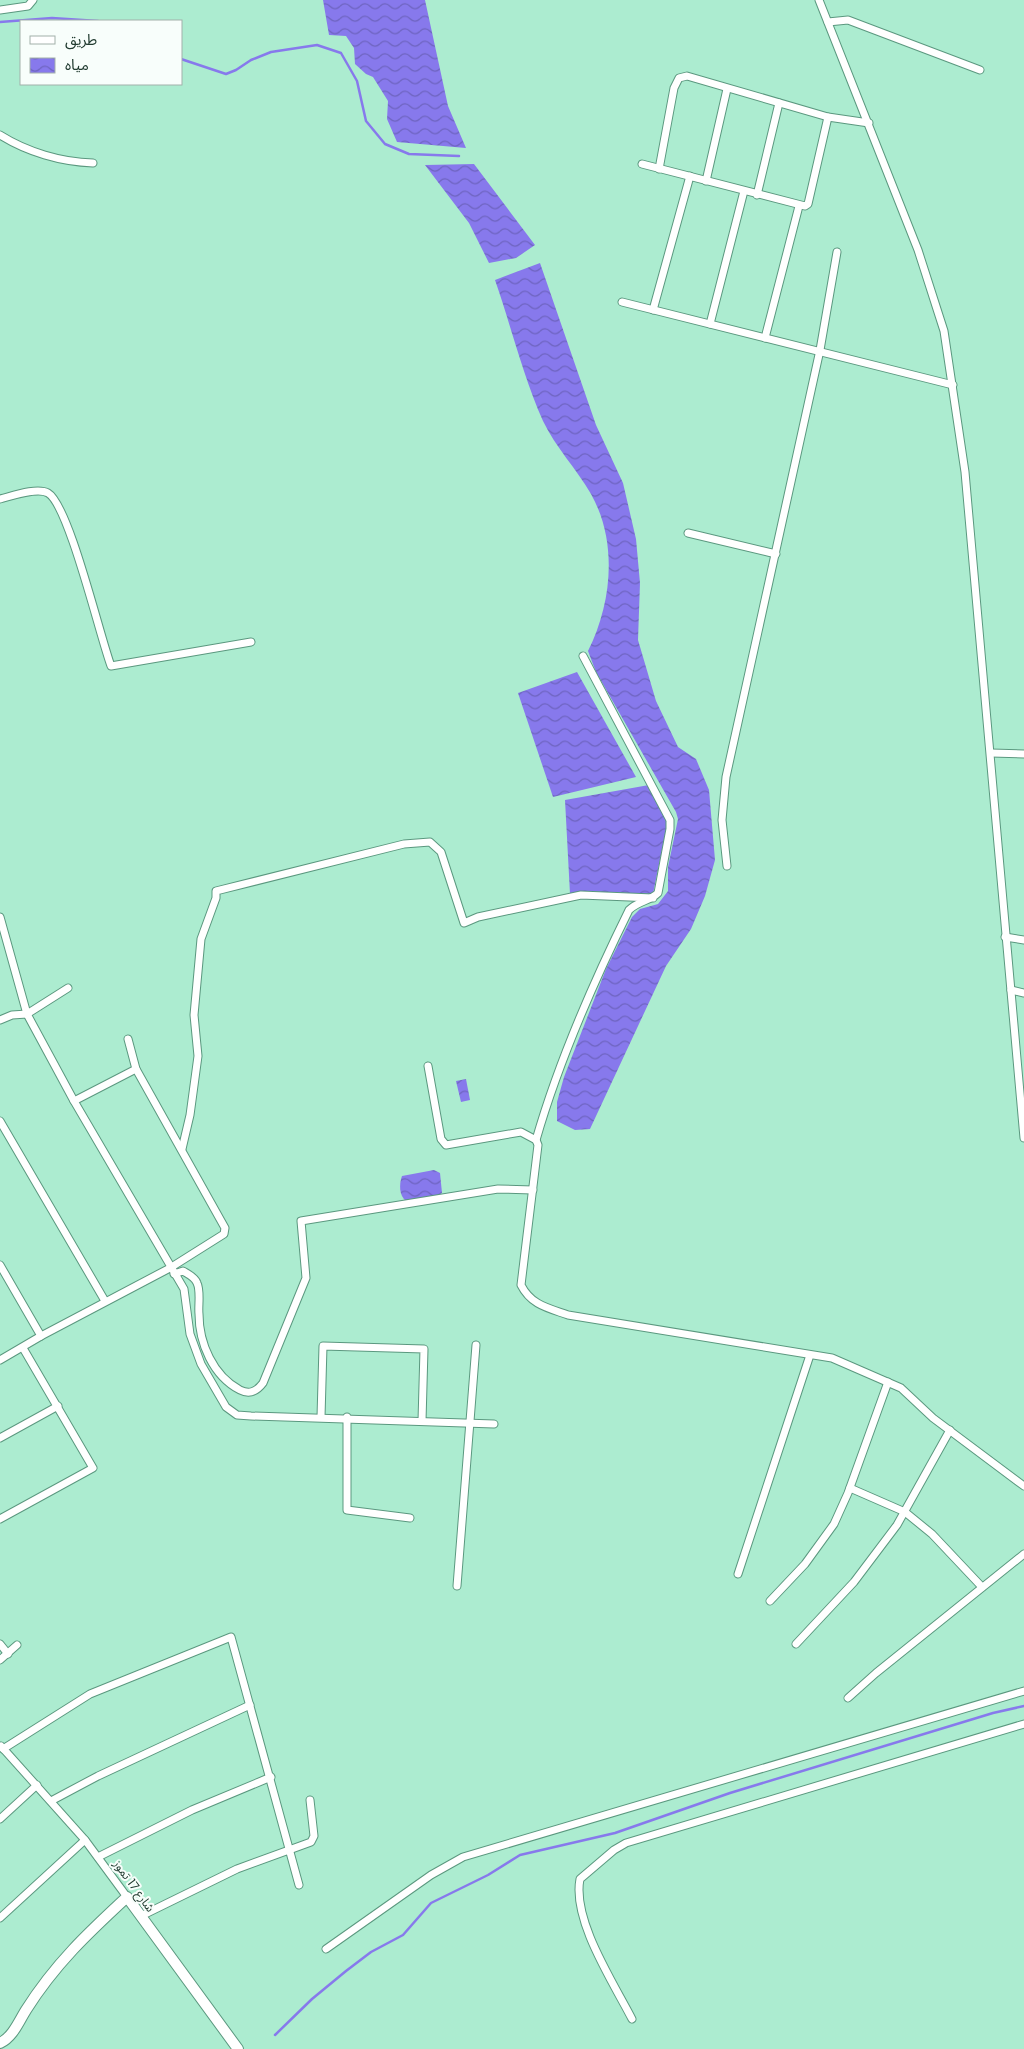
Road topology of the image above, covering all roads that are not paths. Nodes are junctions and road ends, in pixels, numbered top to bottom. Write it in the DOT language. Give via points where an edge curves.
graph roads {
  1 [pos="33,0"];
  2 [pos="819,0"];
  3 [pos="0,10"];
  4 [pos="828,22"];
  5 [pos="980,70"];
  6 [pos="727,89"];
  7 [pos="779,103"];
  8 [pos="828,117"];
  9 [pos="869,123"];
  10 [pos="0,134"];
  11 [pos="93,163"];
  12 [pos="642,164"];
  13 [pos="659,169"];
  14 [pos="690,176"];
  15 [pos="706,181"];
  16 [pos="744,191"];
  17 [pos="757,195"];
  18 [pos="799,206"];
  19 [pos="837,252"];
  20 [pos="622,302"];
  21 [pos="653,310"];
  22 [pos="710,324"];
  23 [pos="765,338"];
  24 [pos="820,350"];
  25 [pos="953,385"];
  26 [pos="0,499"];
  27 [pos="688,533"];
  28 [pos="776,554"];
  29 [pos="251,642"];
  30 [pos="583,656"];
  31 [pos="992,753"];
  32 [pos="1024,754"];
  33 [pos="727,866"];
  34 [pos="653,898"];
  35 [pos="0,917"];
  36 [pos="1005,937"];
  37 [pos="3,938"];
  38 [pos="1024,940"];
  39 [pos="68,988"];
  40 [pos="1011,990"];
  41 [pos="1024,993"];
  42 [pos="27,1014"];
  43 [pos="0,1020"];
  44 [pos="128,1040"];
  45 [pos="428,1066"];
  46 [pos="136,1068"];
  47 [pos="74,1101"];
  48 [pos="0,1121"];
  49 [pos="1024,1138"];
  50 [pos="536,1140"];
  51 [pos="182,1148"];
  52 [pos="533,1190"];
  53 [pos="0,1264"];
  54 [pos="172,1271"];
  55 [pos="105,1301"];
  56 [pos="41,1336"];
  57 [pos="476,1345"];
  58 [pos="23,1348"];
  59 [pos="810,1355"];
  60 [pos="0,1360"];
  61 [pos="888,1382"];
  62 [pos="58,1406"];
  63 [pos="321,1416"];
  64 [pos="347,1417"];
  65 [pos="422,1421"];
  66 [pos="470,1423"];
  67 [pos="494,1424"];
  68 [pos="950,1430"];
  69 [pos="0,1438"];
  70 [pos="1024,1486"];
  71 [pos="850,1488"];
  72 [pos="905,1512"];
  73 [pos="410,1518"];
  74 [pos="0,1519"];
  75 [pos="1024,1554"];
  76 [pos="738,1574"];
  77 [pos="457,1586"];
  78 [pos="982,1587"];
  79 [pos="770,1601"];
  80 [pos="0,1644"];
  81 [pos="796,1644"];
  82 [pos="17,1646"];
  83 [pos="8,1654"];
  84 [pos="0,1660"];
  85 [pos="1024,1691"];
  86 [pos="848,1698"];
  87 [pos="250,1705"];
  88 [pos="1024,1724"];
  89 [pos="2,1747"];
  90 [pos="271,1776"];
  91 [pos="37,1785"];
  92 [pos="310,1800"];
  93 [pos="51,1801"];
  94 [pos="0,1819"];
  95 [pos="85,1840"];
  96 [pos="290,1850"];
  97 [pos="98,1857"];
  98 [pos="299,1885"];
  99 [pos="127,1897"];
  100 [pos="141,1916"];
  101 [pos="0,1918"];
  102 [pos="326,1949"];
  103 [pos="632,2019"];
  104 [pos="0,2042"];
  105 [pos="238,2049"];
  1 -- 3 [label="street" via="28,6"];
  2 -- 4 [label="street"];
  4 -- 5 [label="street" via="848,20"];
  4 -- 9 [label="street"];
  6 -- 7 [label="street"];
  6 -- 13 [label="street" via="687,76 679,78 674,88"];
  6 -- 15 [label="street"];
  7 -- 8 [label="street"];
  7 -- 17 [label="street"];
  8 -- 9 [label="street"];
  8 -- 18 [label="street" via="808,204"];
  9 -- 25 [label="street" via="918,250 941,322"];
  10 -- 11 [label="street" via="16,145 44,155"];
  12 -- 13 [label="street"];
  13 -- 14 [label="street"];
  14 -- 15 [label="street"];
  14 -- 21 [label="street"];
  15 -- 16 [label="street"];
  16 -- 17 [label="street"];
  16 -- 22 [label="street"];
  17 -- 18 [label="street"];
  18 -- 23 [label="street"];
  19 -- 24 [label="street"];
  20 -- 21 [label="street"];
  21 -- 22 [label="street"];
  22 -- 23 [label="street"];
  23 -- 24 [label="street"];
  24 -- 25 [label="street"];
  24 -- 28 [label="street"];
  25 -- 31 [label="street" via="965,472"];
  26 -- 29 [label="street" via="38,490 52,496 72,538 111,666"];
  27 -- 28 [label="street"];
  28 -- 33 [label="street" via="726,777 722,820"];
  30 -- 34 [label="street" via="670,820 658,893"];
  31 -- 32 [label="street"];
  31 -- 36 [label="street"];
  34 -- 50 [label="street" via="629,910 596,978 550,1091"];
  34 -- 51 [label="street" via="581,895 478,917 464,923 442,852 430,842 404,844 216,891 201,939 194,1015 198,1056"];
  35 -- 37 [label="street"];
  36 -- 38 [label="street"];
  36 -- 40 [label="street"];
  37 -- 42 [label="street"];
  39 -- 42 [label="street"];
  40 -- 41 [label="street"];
  40 -- 49 [label="street"];
  42 -- 43 [label="street"];
  42 -- 47 [label="street"];
  44 -- 46 [label="street"];
  45 -- 50 [label="street" via="441,1139 446,1144 521,1132"];
  46 -- 47 [label="street"];
  46 -- 51 [label="street"];
  47 -- 54 [label="street"];
  48 -- 55 [label="street"];
  50 -- 52 [label="street"];
  51 -- 54 [label="street" via="225,1228 224,1234"];
  52 -- 54 [label="street" via="493,1190 302,1221 306,1278 263,1383 250,1392 241,1391 229,1383 214,1366 199,1326 198,1284 183,1271"];
  52 -- 59 [label="street" via="521,1285 538,1305 568,1315"];
  53 -- 56 [label="street"];
  54 -- 55 [label="street"];
  54 -- 63 [label="street" via="184,1289 190,1334 201,1364 226,1407 237,1415"];
  55 -- 56 [label="street"];
  56 -- 58 [label="street"];
  57 -- 66 [label="street"];
  58 -- 60 [label="street"];
  58 -- 62 [label="street"];
  59 -- 61 [label="street" via="832,1358"];
  59 -- 76 [label="street"];
  61 -- 68 [label="street" via="901,1388"];
  61 -- 71 [label="street"];
  62 -- 69 [label="street"];
  62 -- 74 [label="street" via="94,1468"];
  63 -- 64 [label="street"];
  63 -- 65 [label="street" via="323,1346 424,1349"];
  64 -- 65 [label="street"];
  64 -- 73 [label="street" via="347,1510"];
  65 -- 66 [label="street"];
  66 -- 67 [label="street"];
  66 -- 77 [label="street"];
  68 -- 70 [label="street"];
  68 -- 72 [label="street"];
  71 -- 72 [label="street"];
  71 -- 79 [label="street" via="834,1524 805,1564"];
  72 -- 78 [label="street" via="932,1534"];
  72 -- 81 [label="street" via="854,1582"];
  75 -- 78 [label="street"];
  78 -- 86 [label="street"];
  80 -- 83 [label="street"];
  82 -- 83 [label="street"];
  83 -- 84 [label="street"];
  85 -- 102 [label="street" via="463,1857 431,1875"];
  87 -- 89 [label="street" via="230,1637 90,1694"];
  87 -- 90 [label="street"];
  87 -- 93 [label="street"];
  88 -- 103 [label="street" via="635,1840 614,1850 580,1880 579,1904 590,1939"];
  89 -- 91 [label="street, شارع 17 تموز"];
  90 -- 96 [label="street"];
  90 -- 97 [label="street" via="192,1810"];
  91 -- 93 [label="street, شارع 17 تموز"];
  91 -- 94 [label="street"];
  92 -- 96 [label="street" via="314,1836 311,1842"];
  93 -- 95 [label="street, شارع 17 تموز"];
  95 -- 97 [label="street, شارع 17 تموز"];
  95 -- 101 [label="street"];
  96 -- 98 [label="street"];
  96 -- 100 [label="street" via="237,1868"];
  97 -- 99 [label="street, شارع 17 تموز"];
  99 -- 100 [label="main road, شارع 17 تموز"];
  99 -- 104 [label="main road" via="60,1961 10,2036"];
  100 -- 105 [label="main road, شارع 17 تموز"];
}
